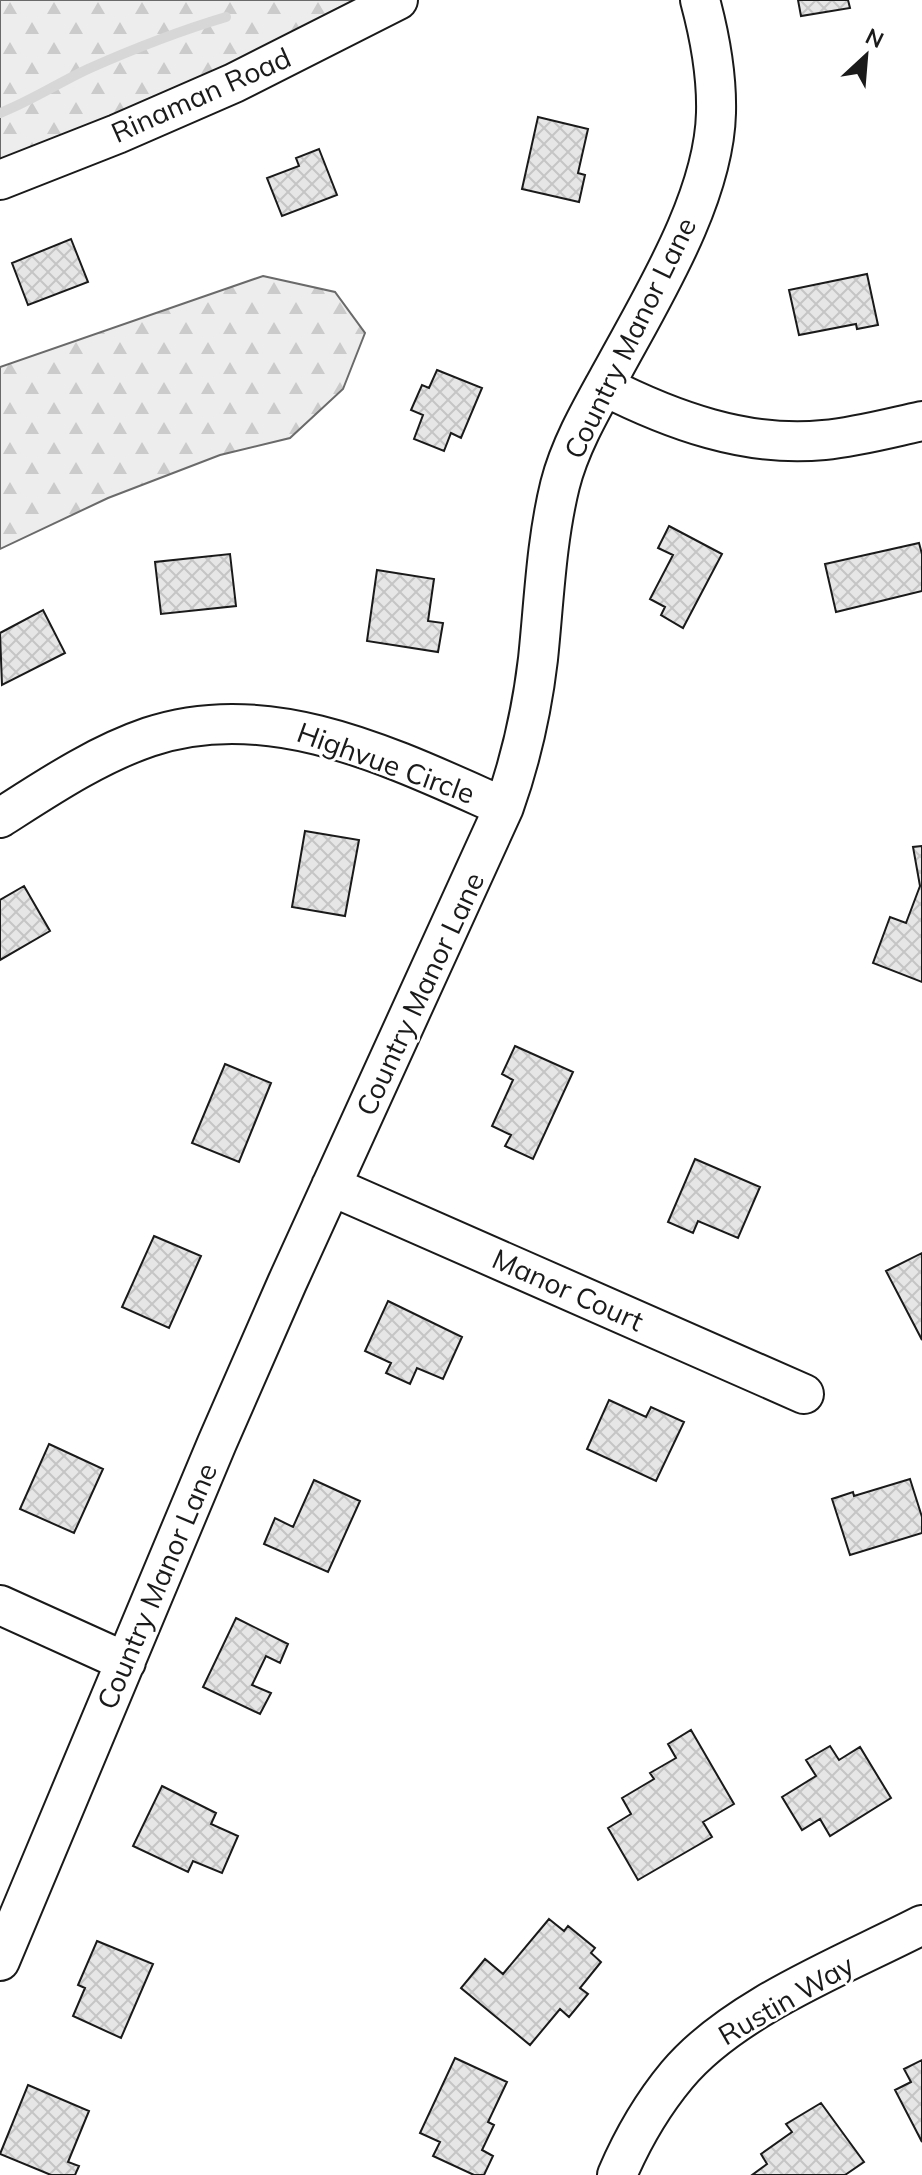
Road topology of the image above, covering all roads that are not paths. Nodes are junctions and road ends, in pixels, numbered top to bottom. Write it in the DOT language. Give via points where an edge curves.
graph roads {
  1 [pos="398,0"];
  2 [pos="700,0"];
  3 [pos="0,180"];
  4 [pos="604,386"];
  5 [pos="922,421"];
  6 [pos="504,807"];
  7 [pos="0,818"];
  8 [pos="331,1186"];
  9 [pos="804,1394"];
  10 [pos="0,1605"];
  11 [pos="126,1662"];
  12 [pos="922,1925"];
  13 [pos="0,1961"];
  14 [pos="617,2175"];
  1 -- 3 [label="street, Rinaman Road" via="234,83"];
  2 -- 4 [label="street, Country Manor Lane" via="710,36 716,101 708,166 685,230"];
  4 -- 5 [label="street" via="664,414 763,440 823,441"];
  4 -- 6 [label="street, Country Manor Lane" via="560,486 526,734"];
  6 -- 7 [label="street, Highvue Circle" via="311,731 216,725 170,731 126,746"];
  6 -- 8 [label="street, Country Manor Lane"];
  8 -- 9 [label="street, Manor Court"];
  8 -- 11 [label="street, Country Manor Lane"];
  10 -- 11 [label="street"];
  11 -- 13 [label="street, Country Manor Lane"];
  12 -- 14 [label="street, Rustin Way" via="719,2036 659,2098"];
}
